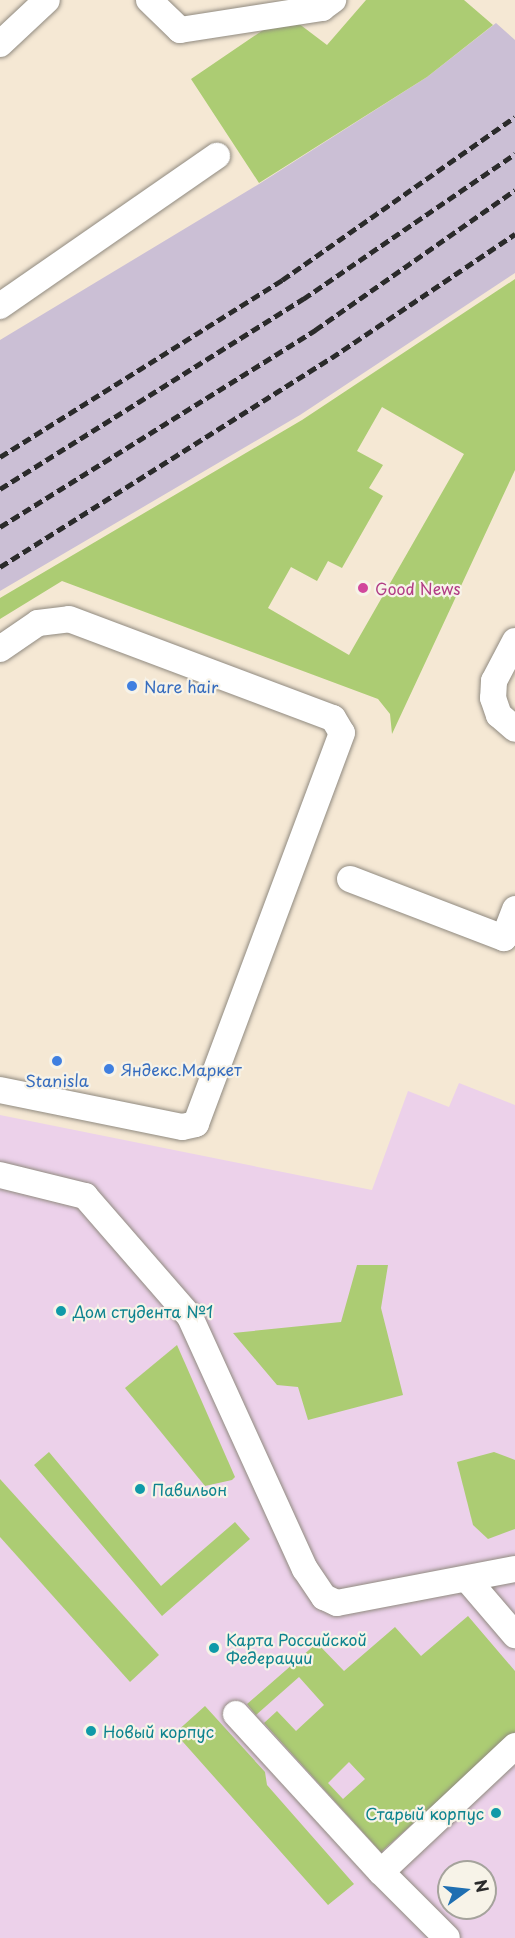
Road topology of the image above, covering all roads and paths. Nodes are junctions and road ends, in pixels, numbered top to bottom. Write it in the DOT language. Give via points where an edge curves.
graph roads {
  1 [pos="47,0"];
  2 [pos="149,0"];
  3 [pos="333,0"];
  4 [pos="0,44"];
  5 [pos="216,156"];
  6 [pos="0,306"];
  7 [pos="515,641"];
  8 [pos="0,649"];
  9 [pos="515,729"];
  10 [pos="350,879"];
  11 [pos="515,909"];
  12 [pos="0,1089"];
  13 [pos="0,1175"];
  14 [pos="515,1569"];
  15 [pos="467,1579"];
  16 [pos="515,1635"];
  17 [pos="236,1714"];
  18 [pos="515,1746"];
  19 [pos="381,1872"];
  20 [pos="447,1938"];
  1 -- 4 [label="lane"];
  2 -- 3 [label="lane" via="180,30 322,8"];
  5 -- 6 [label="lane"];
  7 -- 9 [label="lane" via="494,681 493,698 499,715"];
  8 -- 12 [label="lane" via="38,623 69,619 333,718 342,733 196,1124 182,1127"];
  10 -- 11 [label="lane" via="504,938"];
  13 -- 15 [label="lane" via="86,1196 190,1317 305,1569 324,1597 337,1604"];
  14 -- 15 [label="lane"];
  15 -- 16 [label="lane"];
  17 -- 19 [label="lane"];
  18 -- 19 [label="lane"];
  19 -- 20 [label="lane"];
}
